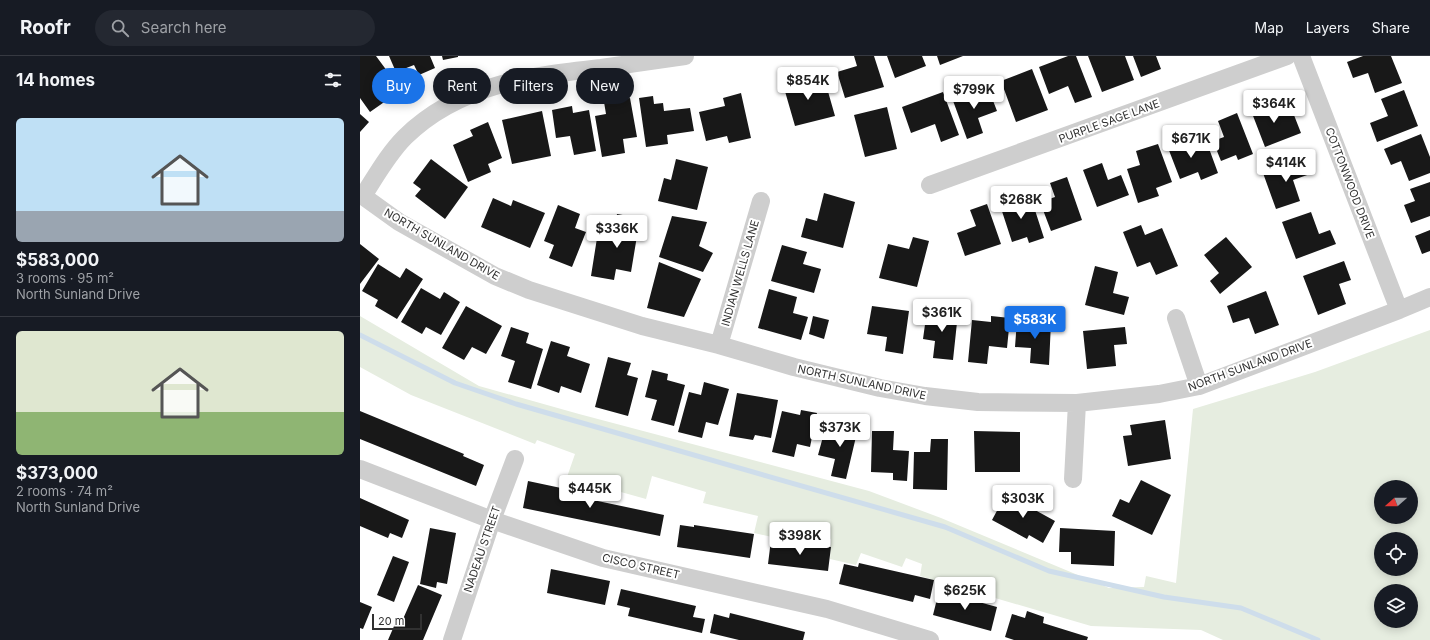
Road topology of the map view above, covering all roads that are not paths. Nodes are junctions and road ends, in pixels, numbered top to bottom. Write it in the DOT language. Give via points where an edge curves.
graph roads {
  1 [pos="685,56"];
  2 [pos="1287,56"];
  3 [pos="1301,56"];
  4 [pos="930,185"];
  5 [pos="361,195"];
  6 [pos="761,201"];
  7 [pos="1430,297"];
  8 [pos="1399,310"];
  9 [pos="1176,318"];
  10 [pos="719,344"];
  11 [pos="1199,386"];
  12 [pos="1077,404"];
  13 [pos="515,459"];
  14 [pos="360,469"];
  15 [pos="1073,479"];
  16 [pos="492,520"];
  17 [pos="452,640"];
  18 [pos="930,640"];
  1 -- 5 [label="street" via="544,74 462,97 428,117 404,137"];
  2 -- 4 [label="street, PURPLE SAGE LANE"];
  3 -- 8 [label="street, COTTONWOOD DRIVE"];
  5 -- 10 [label="street, NORTH SUNLAND DRIVE" via="399,222 494,276 529,290 642,326"];
  6 -- 10 [label="street, INDIAN WELLS LANE"];
  7 -- 8 [label="street, NORTH SUNLAND DRIVE"];
  8 -- 11 [label="street, NORTH SUNLAND DRIVE"];
  9 -- 11 [label="street"];
  10 -- 12 [label="street, NORTH SUNLAND DRIVE" via="794,367 880,388 926,396 978,402"];
  11 -- 12 [label="street, NORTH SUNLAND DRIVE" via="1159,394"];
  12 -- 15 [label="street"];
  13 -- 16 [label="street, NADEAU STREET"];
  14 -- 16 [label="street, CISCO STREET"];
  16 -- 17 [label="street, NADEAU STREET"];
  16 -- 18 [label="street, CISCO STREET" via="603,558 827,609"];
}
